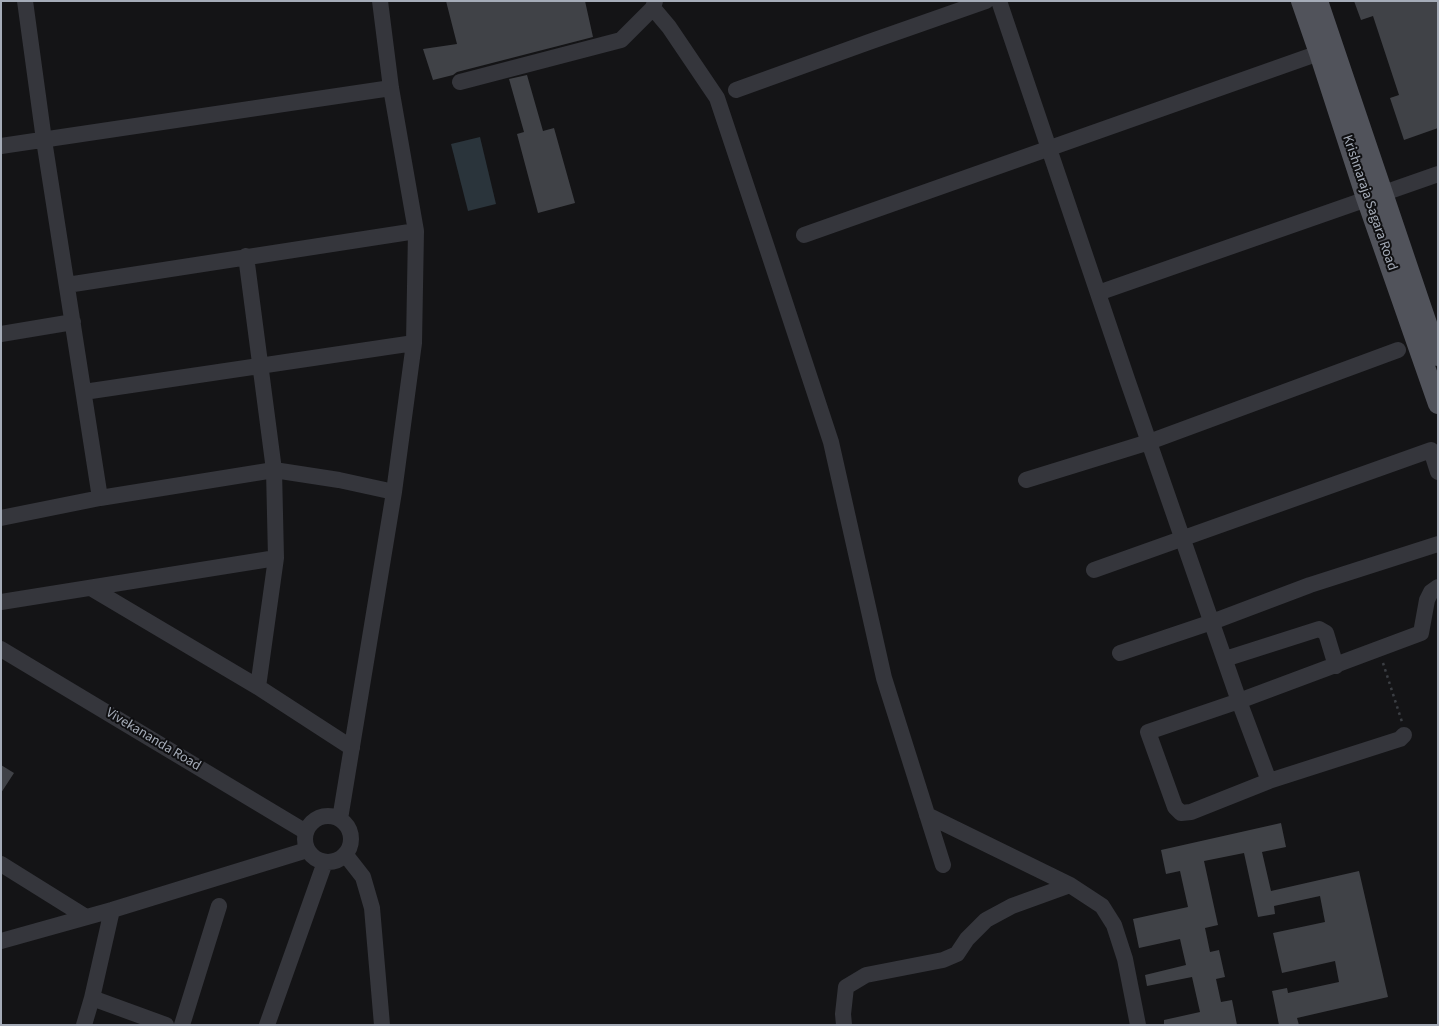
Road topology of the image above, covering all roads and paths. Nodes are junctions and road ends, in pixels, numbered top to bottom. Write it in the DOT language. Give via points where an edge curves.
graph roads {
  1 [pos="25,1"];
  2 [pos="380,1"];
  3 [pos="986,1"];
  4 [pos="999,1"];
  5 [pos="1301,1"];
  6 [pos="1318,1"];
  7 [pos="654,5"];
  8 [pos="1319,53"];
  9 [pos="460,82"];
  10 [pos="391,88"];
  11 [pos="736,90"];
  12 [pos="44,140"];
  13 [pos="1,146"];
  14 [pos="1049,149"];
  15 [pos="1438,174"];
  16 [pos="1374,195"];
  17 [pos="416,231"];
  18 [pos="804,235"];
  19 [pos="246,256"];
  20 [pos="67,285"];
  21 [pos="1098,293"];
  22 [pos="73,322"];
  23 [pos="1,334"];
  24 [pos="414,343"];
  25 [pos="1398,350"];
  26 [pos="1438,356"];
  27 [pos="260,366"];
  28 [pos="84,392"];
  29 [pos="1438,404"];
  30 [pos="1149,442"];
  31 [pos="274,470"];
  32 [pos="1438,472"];
  33 [pos="1026,480"];
  34 [pos="394,492"];
  35 [pos="100,498"];
  36 [pos="1,518"];
  37 [pos="1183,539"];
  38 [pos="1438,544"];
  39 [pos="276,558"];
  40 [pos="1094,570"];
  41 [pos="1438,587"];
  42 [pos="91,588"];
  43 [pos="1,602"];
  44 [pos="1212,622"];
  45 [pos="1,649"];
  46 [pos="1379,650"];
  47 [pos="1120,654"];
  48 [pos="1224,659"];
  49 [pos="1336,666"];
  50 [pos="258,687"];
  51 [pos="1239,701"];
  52 [pos="1404,735"];
  53 [pos="352,748"];
  54 [pos="1269,781"];
  55 [pos="928,815"];
  56 [pos="340,819"];
  57 [pos="306,832"];
  58 [pos="307,850"];
  59 [pos="345,854"];
  60 [pos="325,862"];
  61 [pos="1,864"];
  62 [pos="943,865"];
  63 [pos="1070,885"];
  64 [pos="219,906"];
  65 [pos="112,910"];
  66 [pos="86,917"];
  67 [pos="1,941"];
  68 [pos="92,998"];
  69 [pos="84,1025"];
  70 [pos="166,1025"];
  71 [pos="182,1025"];
  72 [pos="267,1025"];
  73 [pos="382,1025"];
  74 [pos="844,1025"];
  75 [pos="1138,1025"];
  1 -- 12 [label="street"];
  2 -- 10 [label="street"];
  3 -- 11 [label="street"];
  4 -- 14 [label="street"];
  5 -- 8 [label="main road, Krishnaraja Sagara Road"];
  6 -- 16 [label="main road, Krishnaraja Sagara Road"];
  7 -- 9 [label="street" via="621,40"];
  7 -- 55 [label="street" via="717,98 831,442 884,678"];
  8 -- 14 [label="street"];
  8 -- 16 [label="main road, Krishnaraja Sagara Road"];
  10 -- 12 [label="street"];
  10 -- 17 [label="street"];
  12 -- 13 [label="street"];
  12 -- 20 [label="street"];
  14 -- 18 [label="street"];
  14 -- 21 [label="street"];
  15 -- 16 [label="street"];
  16 -- 21 [label="street"];
  16 -- 26 [label="main road, Krishnaraja Sagara Road"];
  16 -- 29 [label="main road, Krishnaraja Sagara Road"];
  17 -- 19 [label="street"];
  17 -- 24 [label="street"];
  19 -- 20 [label="street"];
  19 -- 27 [label="street"];
  20 -- 22 [label="street"];
  21 -- 30 [label="street"];
  22 -- 23 [label="street"];
  22 -- 28 [label="street"];
  24 -- 27 [label="street"];
  24 -- 34 [label="street"];
  25 -- 30 [label="street"];
  27 -- 28 [label="street"];
  27 -- 31 [label="street"];
  28 -- 35 [label="street"];
  30 -- 33 [label="street"];
  30 -- 37 [label="street"];
  31 -- 34 [label="street"];
  31 -- 35 [label="street"];
  31 -- 39 [label="street"];
  32 -- 37 [label="street" via="1431,450"];
  34 -- 53 [label="street"];
  35 -- 36 [label="street"];
  37 -- 40 [label="street"];
  37 -- 44 [label="street"];
  38 -- 44 [label="street" via="1310,585"];
  39 -- 42 [label="street"];
  39 -- 50 [label="street"];
  41 -- 46 [label="street" via="1427,600 1421,633"];
  42 -- 43 [label="street"];
  42 -- 50 [label="street"];
  44 -- 47 [label="street"];
  44 -- 48 [label="street"];
  45 -- 57 [label="street, Vivekananda Road"];
  46 -- 49 [label="street"];
  46 -- 52 [label="path"];
  48 -- 49 [label="street" via="1320,629 1326,633"];
  48 -- 51 [label="street"];
  49 -- 51 [label="street"];
  50 -- 53 [label="street"];
  51 -- 54 [label="street"];
  51 -- 54 [label="street" via="1148,732 1174,807 1181,812 1191,812"];
  52 -- 54 [label="street" via="1400,740"];
  53 -- 56 [label="street"];
  55 -- 62 [label="street"];
  55 -- 63 [label="street"];
  56 -- 57 [label="street" via="320,818"];
  56 -- 59 [label="street" via="351,836"];
  57 -- 58 [label="street"];
  58 -- 60 [label="street"];
  58 -- 65 [label="street"];
  59 -- 60 [label="street"];
  59 -- 73 [label="street" via="363,877 372,908"];
  60 -- 72 [label="street"];
  61 -- 66 [label="street"];
  63 -- 74 [label="street" via="1012,906 986,920 957,954 943,960 866,976 846,987"];
  63 -- 75 [label="street" via="1102,906 1114,925 1125,959"];
  64 -- 71 [label="street"];
  65 -- 66 [label="street"];
  65 -- 68 [label="street"];
  66 -- 67 [label="street"];
  68 -- 69 [label="street"];
  68 -- 70 [label="street"];
}
